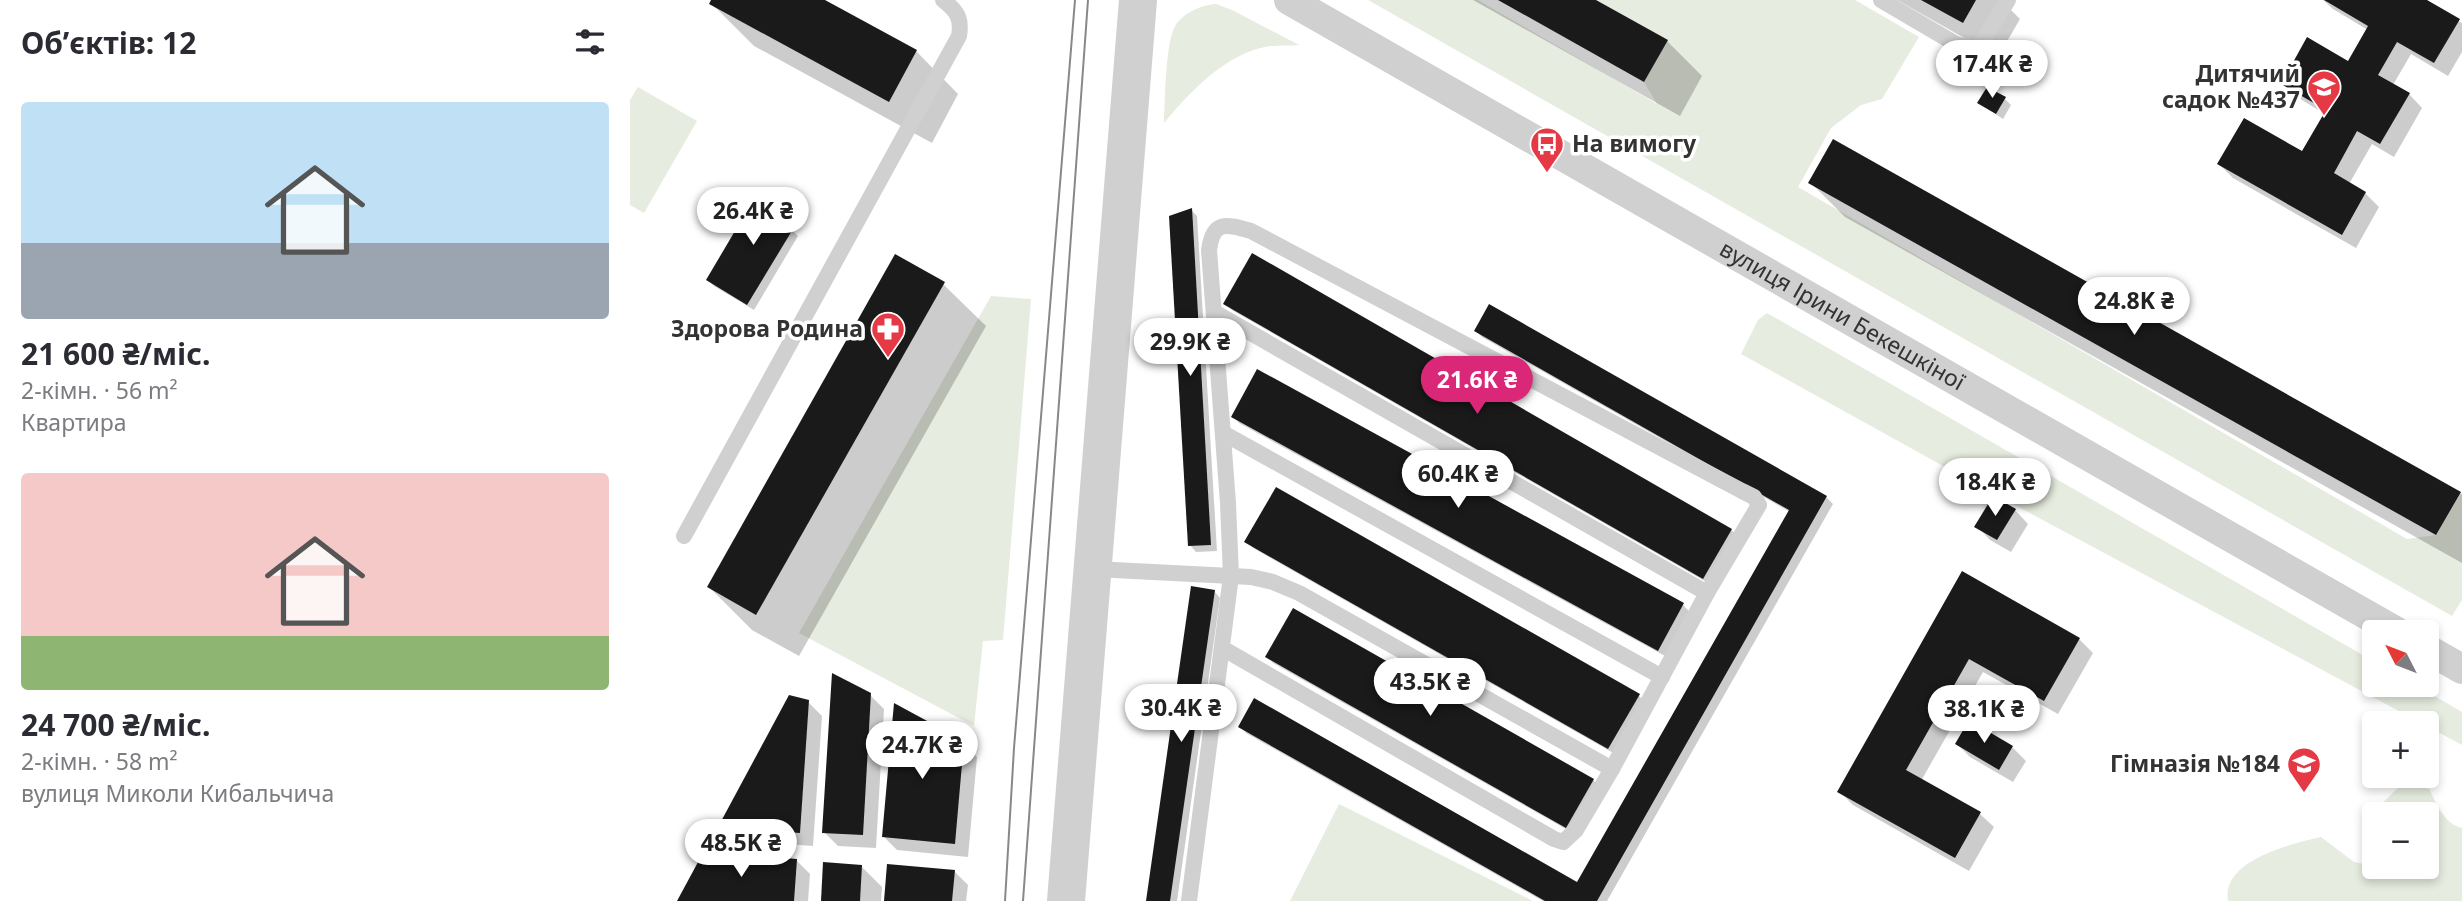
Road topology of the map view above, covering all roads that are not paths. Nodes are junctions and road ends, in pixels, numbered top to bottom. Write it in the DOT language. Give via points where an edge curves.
graph roads {
  1 [pos="943,0"];
  2 [pos="1139,0"];
  3 [pos="1289,0"];
  4 [pos="1881,0"];
  5 [pos="2008,0"];
  6 [pos="1214,312"];
  7 [pos="1223,433"];
  8 [pos="684,536"];
  9 [pos="1094,569"];
  10 [pos="1231,576"];
  11 [pos="1707,593"];
  12 [pos="2376,620"];
  13 [pos="1222,648"];
  14 [pos="2440,656"];
  15 [pos="2462,669"];
  16 [pos="1662,677"];
  17 [pos="1612,769"];
  18 [pos="1066,901"];
  19 [pos="1189,901"];
  1 -- 8 [label="lane" via="958,13 959,36"];
  2 -- 9 [label="street"];
  3 -- 12 [label="street, вулиця Ірини Бекешкіної"];
  4 -- 5 [label="lane" via="1969,48 1978,48"];
  6 -- 7 [label="lane"];
  6 -- 11 [label="lane"];
  6 -- 11 [label="lane" via="1211,237 1228,225 1251,231 1754,497 1758,511"];
  7 -- 10 [label="lane"];
  7 -- 16 [label="lane"];
  9 -- 10 [label="lane"];
  9 -- 18 [label="street"];
  10 -- 13 [label="lane"];
  10 -- 17 [label="lane" via="1272,582 1299,593"];
  11 -- 16 [label="lane"];
  13 -- 17 [label="lane" via="1563,842 1572,836"];
  13 -- 19 [label="lane"];
  14 -- 15 [label="street"];
  16 -- 17 [label="lane"];
}
